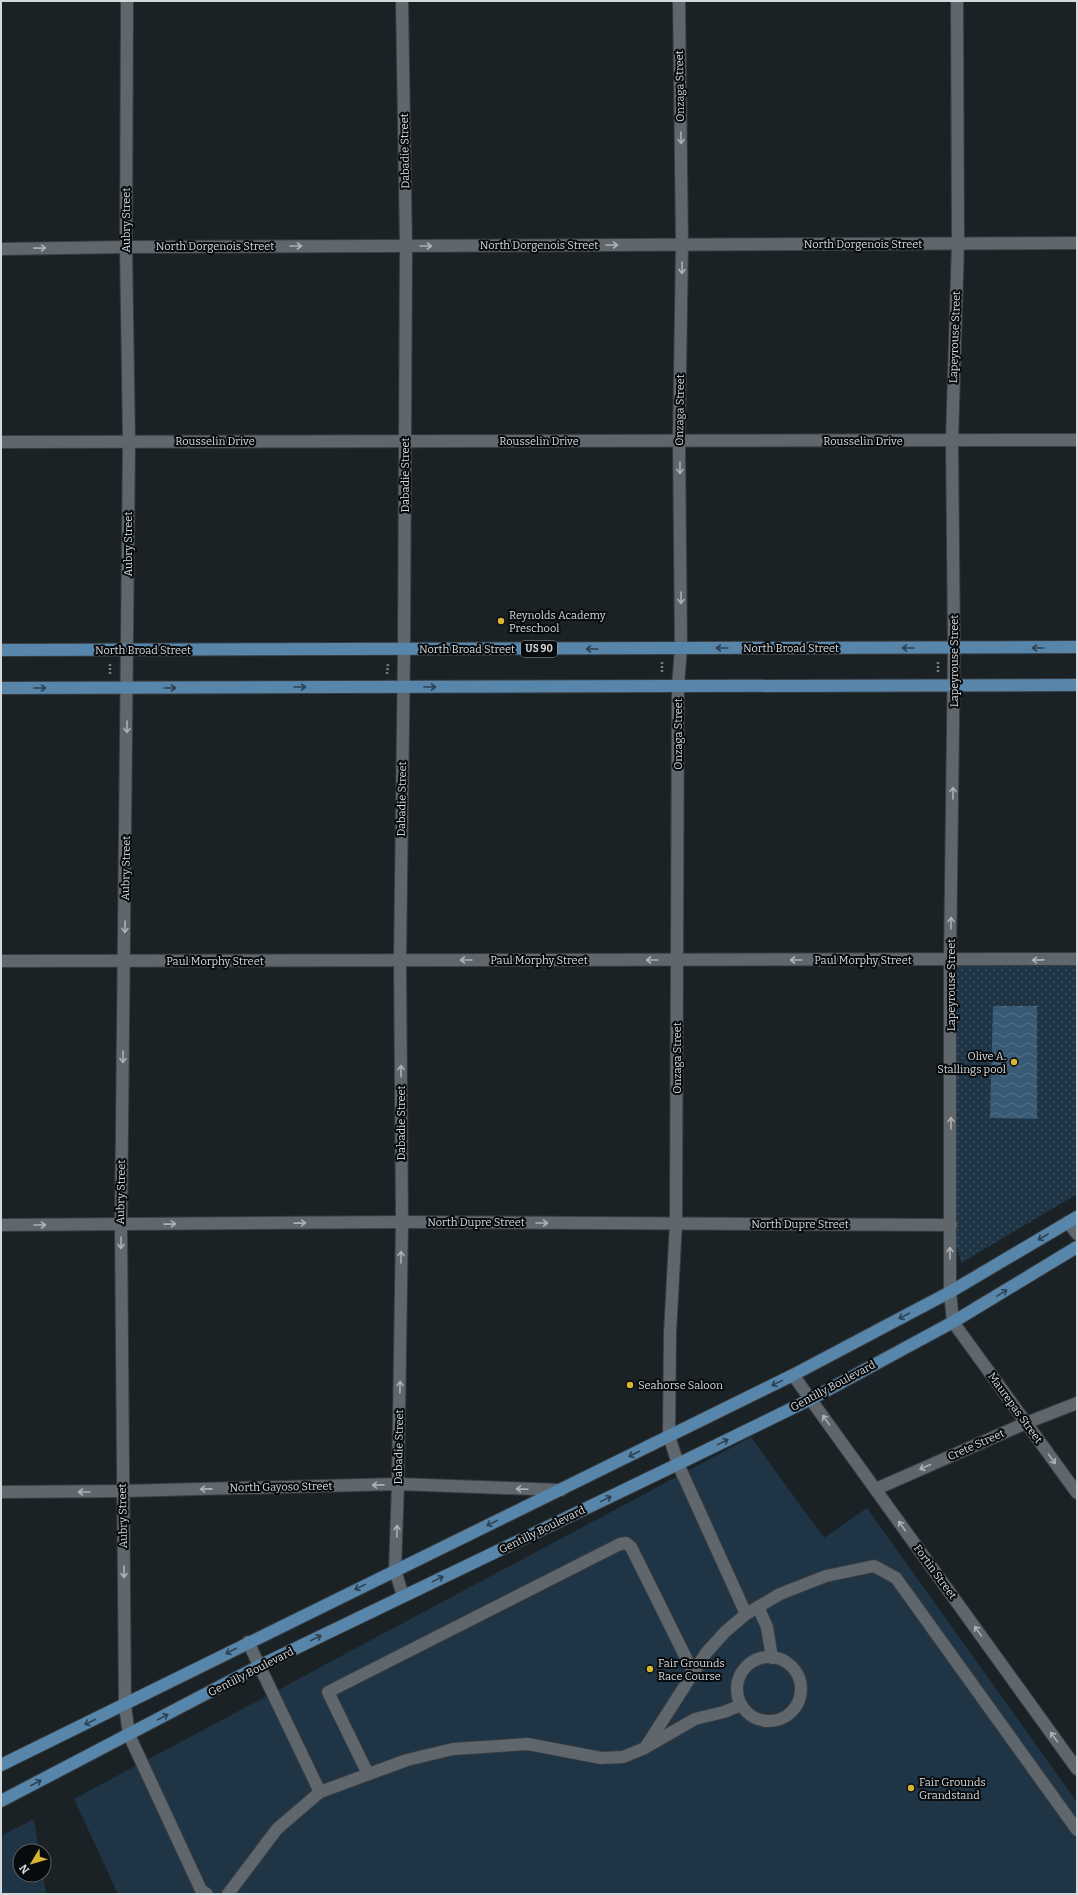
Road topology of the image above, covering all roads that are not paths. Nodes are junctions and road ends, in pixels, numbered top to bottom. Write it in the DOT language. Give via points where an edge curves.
graph roads {
  1 [pos="127,1"];
  2 [pos="402,1"];
  3 [pos="679,1"];
  4 [pos="957,1"];
  5 [pos="958,243"];
  6 [pos="1077,243"];
  7 [pos="682,244"];
  8 [pos="406,246"];
  9 [pos="126,247"];
  10 [pos="1,249"];
  11 [pos="1077,440"];
  12 [pos="129,441"];
  13 [pos="405,441"];
  14 [pos="679,441"];
  15 [pos="952,441"];
  16 [pos="1,442"];
  17 [pos="681,648"];
  18 [pos="954,648"];
  19 [pos="1077,648"];
  20 [pos="404,649"];
  21 [pos="1,650"];
  22 [pos="128,650"];
  23 [pos="954,685"];
  24 [pos="1077,685"];
  25 [pos="678,686"];
  26 [pos="403,687"];
  27 [pos="1,688"];
  28 [pos="127,688"];
  29 [pos="678,959"];
  30 [pos="1077,959"];
  31 [pos="400,960"];
  32 [pos="1,961"];
  33 [pos="950,961"];
  34 [pos="125,962"];
  35 [pos="1073,1220"];
  36 [pos="402,1222"];
  37 [pos="676,1223"];
  38 [pos="1,1225"];
  39 [pos="121,1225"];
  40 [pos="951,1225"];
  41 [pos="1077,1234"];
  42 [pos="1077,1247"];
  43 [pos="950,1292"];
  44 [pos="953,1322"];
  45 [pos="794,1375"];
  46 [pos="811,1399"];
  47 [pos="1077,1404"];
  48 [pos="1026,1423"];
  49 [pos="669,1436"];
  50 [pos="678,1464"];
  51 [pos="398,1484"];
  52 [pos="876,1489"];
  53 [pos="561,1490"];
  54 [pos="123,1491"];
  55 [pos="1,1492"];
  56 [pos="1077,1494"];
  57 [pos="395,1570"];
  58 [pos="403,1596"];
  59 [pos="758,1607"];
  60 [pos="746,1614"];
  61 [pos="248,1642"];
  62 [pos="772,1658"];
  63 [pos="259,1666"];
  64 [pos="693,1672"];
  65 [pos="125,1705"];
  66 [pos="741,1705"];
  67 [pos="129,1736"];
  68 [pos="646,1748"];
  69 [pos="1,1765"];
  70 [pos="1077,1768"];
  71 [pos="368,1774"];
  72 [pos="320,1792"];
  73 [pos="1,1801"];
  74 [pos="1077,1830"];
  75 [pos="207,1894"];
  76 [pos="228,1894"];
  1 -- 9 [label="street, Aubry Street"];
  2 -- 8 [label="street, Dabadie Street"];
  3 -- 7 [label="street, Onzaga Street, one-way"];
  4 -- 5 [label="street, Lapeyrouse Street"];
  5 -- 6 [label="street, North Dorgenois Street"];
  5 -- 7 [label="street, North Dorgenois Street"];
  5 -- 15 [label="street, Lapeyrouse Street"];
  8 -- 7 [label="street, North Dorgenois Street, one-way"];
  7 -- 14 [label="street, Onzaga Street, one-way"];
  9 -- 8 [label="street, North Dorgenois Street, one-way"];
  8 -- 13 [label="street, Dabadie Street"];
  10 -- 9 [label="street, North Dorgenois Street, one-way"];
  9 -- 12 [label="street, Aubry Street"];
  11 -- 15 [label="street, Rousselin Drive"];
  12 -- 13 [label="street, Rousselin Drive"];
  12 -- 16 [label="street, Rousselin Drive"];
  12 -- 22 [label="street, Aubry Street"];
  13 -- 14 [label="street, Rousselin Drive"];
  13 -- 20 [label="street, Dabadie Street"];
  14 -- 15 [label="street, Rousselin Drive"];
  14 -- 17 [label="street, Onzaga Street, one-way"];
  15 -- 18 [label="street, Lapeyrouse Street"];
  18 -- 17 [label="main road, North Broad Street / US 90, one-way"];
  17 -- 20 [label="main road, North Broad Street / US 90, one-way"];
  17 -- 25 [label="street, Onzaga Street"];
  19 -- 18 [label="main road, North Broad Street / US 90, one-way"];
  18 -- 23 [label="street, Lapeyrouse Street"];
  20 -- 22 [label="main road, North Broad Street / US 90"];
  20 -- 26 [label="street, Dabadie Street"];
  21 -- 22 [label="main road, North Broad Street / US 90"];
  22 -- 28 [label="street, Aubry Street"];
  23 -- 24 [label="main road"];
  23 -- 25 [label="main road"];
  33 -- 23 [label="street, Lapeyrouse Street, one-way"];
  26 -- 25 [label="main road, one-way"];
  25 -- 29 [label="street, Onzaga Street"];
  28 -- 26 [label="main road, one-way"];
  26 -- 31 [label="street, Dabadie Street"];
  27 -- 28 [label="main road, one-way"];
  28 -- 34 [label="street, Aubry Street, one-way"];
  29 -- 31 [label="street, Paul Morphy Street, one-way"];
  33 -- 29 [label="street, Paul Morphy Street, one-way"];
  29 -- 37 [label="street, Onzaga Street"];
  30 -- 33 [label="street, Paul Morphy Street, one-way"];
  31 -- 34 [label="street, Paul Morphy Street"];
  36 -- 31 [label="street, Dabadie Street, one-way"];
  32 -- 34 [label="street, Paul Morphy Street"];
  40 -- 33 [label="street, Lapeyrouse Street, one-way"];
  34 -- 39 [label="street, Aubry Street, one-way"];
  35 -- 41 [label="street"];
  35 -- 43 [label="main road, one-way"];
  36 -- 37 [label="street, North Dupre Street, one-way"];
  39 -- 36 [label="street, North Dupre Street, one-way"];
  51 -- 36 [label="street, Dabadie Street, one-way"];
  37 -- 40 [label="street, North Dupre Street"];
  37 -- 49 [label="street, Onzaga Street" via="670,1333"];
  38 -- 39 [label="street, North Dupre Street, one-way"];
  39 -- 54 [label="street, Aubry Street, one-way"];
  43 -- 40 [label="street, Lapeyrouse Street, one-way"];
  44 -- 42 [label="main road, Gentilly Boulevard, one-way"];
  43 -- 44 [label="street, Lapeyrouse Street"];
  43 -- 45 [label="main road, one-way"];
  44 -- 46 [label="main road, Gentilly Boulevard"];
  44 -- 48 [label="street, Maurepas Street"];
  45 -- 46 [label="street, Fortin Street"];
  45 -- 49 [label="main road, one-way"];
  50 -- 46 [label="main road, Gentilly Boulevard, one-way"];
  52 -- 46 [label="street, Fortin Street, one-way"];
  47 -- 48 [label="street, Crete Street"];
  48 -- 52 [label="street, Crete Street, one-way"];
  48 -- 56 [label="street, Maurepas Street, one-way"];
  49 -- 50 [label="street, Onzaga Street"];
  49 -- 53 [label="main road, one-way"];
  58 -- 50 [label="main road, Gentilly Boulevard, one-way"];
  50 -- 60 [label="street, Onzaga Street"];
  53 -- 51 [label="street, North Gayoso Street, one-way"];
  51 -- 54 [label="street, North Gayoso Street, one-way"];
  57 -- 51 [label="street, Dabadie Street, one-way"];
  70 -- 52 [label="street, Fortin Street, one-way"];
  53 -- 57 [label="main road, one-way"];
  54 -- 55 [label="street, North Gayoso Street, one-way"];
  54 -- 65 [label="street, Aubry Street, one-way"];
  57 -- 58 [label="street, Dabadie Street"];
  57 -- 61 [label="main road, one-way"];
  63 -- 58 [label="main road, Gentilly Boulevard, one-way"];
  59 -- 60 [label="street"];
  59 -- 62 [label="street" via="767,1627"];
  59 -- 74 [label="street" via="780,1594 826,1576 874,1566 896,1578"];
  60 -- 64 [label="street" via="725,1632"];
  61 -- 63 [label="street"];
  61 -- 65 [label="main road, one-way"];
  62 -- 66 [label="street" via="755,1660 740,1674 737,1694"];
  62 -- 66 [label="street" via="786,1662 799,1678 800,1694 795,1708 787,1716 766,1721 756,1719"];
  67 -- 63 [label="main road, Gentilly Boulevard, one-way"];
  63 -- 72 [label="street"];
  64 -- 68 [label="street"];
  64 -- 71 [label="street" via="631,1547 626,1543 620,1544 331,1689 329,1695"];
  65 -- 67 [label="street, Aubry Street"];
  65 -- 69 [label="main road, one-way"];
  66 -- 68 [label="street" via="695,1719"];
  73 -- 67 [label="main road, Gentilly Boulevard, one-way"];
  67 -- 75 [label="street, Aubry Street" via="201,1890"];
  68 -- 71 [label="street" via="623,1757 601,1758 528,1744 453,1749 407,1760"];
  71 -- 72 [label="street"];
  72 -- 76 [label="street" via="278,1829"];
}
